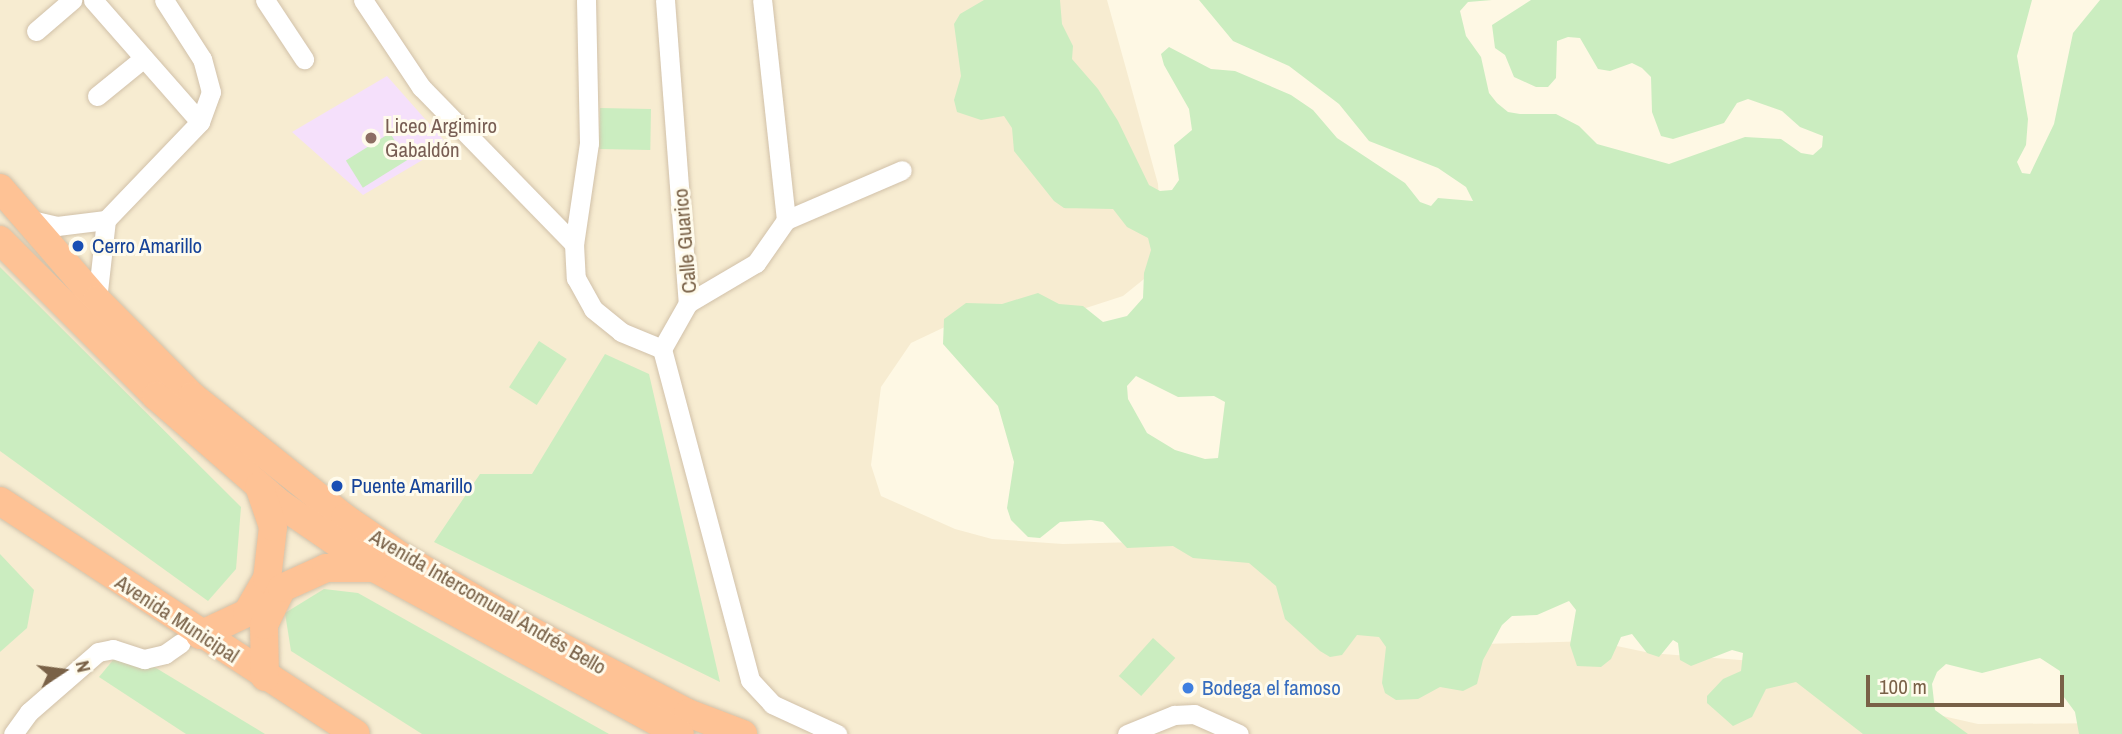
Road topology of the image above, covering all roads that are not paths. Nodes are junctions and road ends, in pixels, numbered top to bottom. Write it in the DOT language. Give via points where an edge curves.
graph roads {
  1 [pos="72,0"];
  2 [pos="93,0"];
  3 [pos="164,0"];
  4 [pos="265,0"];
  5 [pos="363,0"];
  6 [pos="586,0"];
  7 [pos="665,0"];
  8 [pos="762,0"];
  9 [pos="36,31"];
  10 [pos="144,58"];
  11 [pos="304,60"];
  12 [pos="97,96"];
  13 [pos="200,122"];
  14 [pos="902,170"];
  15 [pos="14,203"];
  16 [pos="106,220"];
  17 [pos="786,220"];
  18 [pos="0,240"];
  19 [pos="574,244"];
  20 [pos="97,300"];
  21 [pos="688,303"];
  22 [pos="662,349"];
  23 [pos="259,486"];
  24 [pos="0,501"];
  25 [pos="0,524"];
  26 [pos="374,568"];
  27 [pos="190,639"];
  28 [pos="265,677"];
  29 [pos="1137,732"];
  30 [pos="13,734"];
  31 [pos="324,734"];
  32 [pos="356,734"];
  33 [pos="680,734"];
  34 [pos="743,734"];
  35 [pos="837,734"];
  36 [pos="1239,734"];
  1 -- 9 [label="street"];
  2 -- 10 [label="street"];
  3 -- 13 [label="street" via="202,59 211,92"];
  4 -- 11 [label="street"];
  5 -- 19 [label="street" via="421,87"];
  6 -- 19 [label="street" via="589,143"];
  7 -- 21 [label="street, Calle Guarico"];
  8 -- 17 [label="street"];
  10 -- 12 [label="street"];
  10 -- 13 [label="street"];
  13 -- 16 [label="street"];
  14 -- 17 [label="street"];
  15 -- 16 [label="street" via="57,226"];
  15 -- 20 [label="highway, Avenida Intercomunal Andrés Bello"];
  16 -- 20 [label="street"];
  17 -- 21 [label="street, Calle Guarico" via="756,263"];
  18 -- 23 [label="highway, Avenida Intercomunal Andrés Bello" via="156,397"];
  19 -- 22 [label="street" via="576,278 593,309 621,332"];
  20 -- 34 [label="highway, Avenida Intercomunal Andrés Bello" via="192,396 345,518 402,557 628,682"];
  21 -- 22 [label="street"];
  22 -- 35 [label="street" via="750,680 772,704"];
  23 -- 26 [label="highway, Avenida Intercomunal Andrés Bello"];
  23 -- 27 [label="highway" via="273,527 267,579 247,613"];
  24 -- 27 [label="highway, Avenida Municipal"];
  25 -- 27 [label="highway, Avenida Municipal"];
  26 -- 28 [label="highway" via="326,568 282,588 264,625"];
  26 -- 33 [label="highway, Avenida Intercomunal Andrés Bello"];
  27 -- 28 [label="highway, Avenida Municipal"];
  27 -- 30 [label="street" via="144,659 113,649 98,652 29,712"];
  27 -- 31 [label="highway, Avenida Municipal"];
  28 -- 32 [label="highway, Avenida Municipal"];
  29 -- 36 [label="street" via="1174,715 1194,714"];
}
